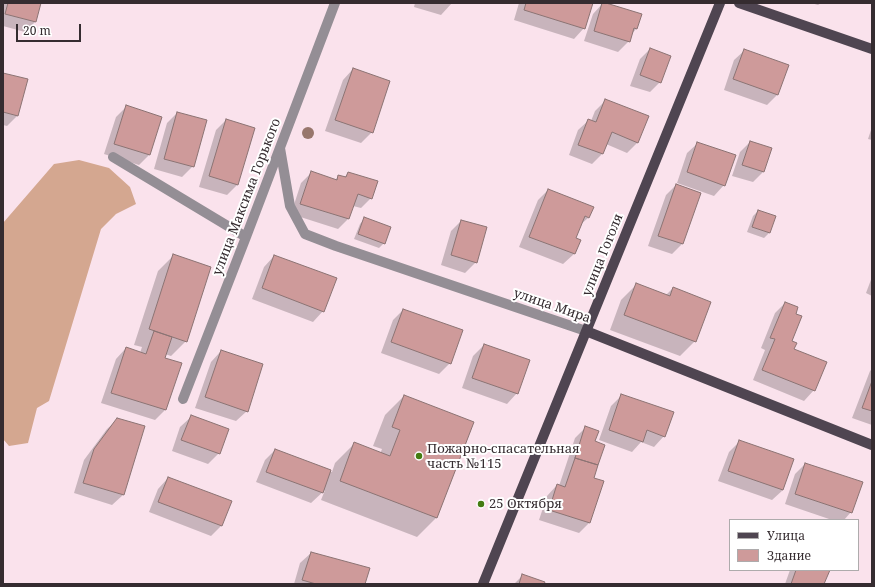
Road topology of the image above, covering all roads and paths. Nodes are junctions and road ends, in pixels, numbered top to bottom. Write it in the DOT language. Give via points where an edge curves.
graph roads {
  1 [pos="335,3"];
  2 [pos="720,3"];
  3 [pos="739,3"];
  4 [pos="872,49"];
  5 [pos="280,148"];
  6 [pos="113,157"];
  7 [pos="246,237"];
  8 [pos="586,331"];
  9 [pos="183,399"];
  10 [pos="872,445"];
  11 [pos="483,584"];
  1 -- 5 [label="street, улица Максима Горького"];
  2 -- 8 [label="main road, улица Гоголя"];
  3 -- 4 [label="main road"];
  5 -- 7 [label="street, улица Максима Горького"];
  5 -- 8 [label="street, улица Мира" via="290,206 305,234"];
  6 -- 7 [label="street"];
  7 -- 9 [label="street, улица Максима Горького"];
  8 -- 10 [label="main road, улица Мира"];
  8 -- 11 [label="main road, улица Гоголя"];
}
